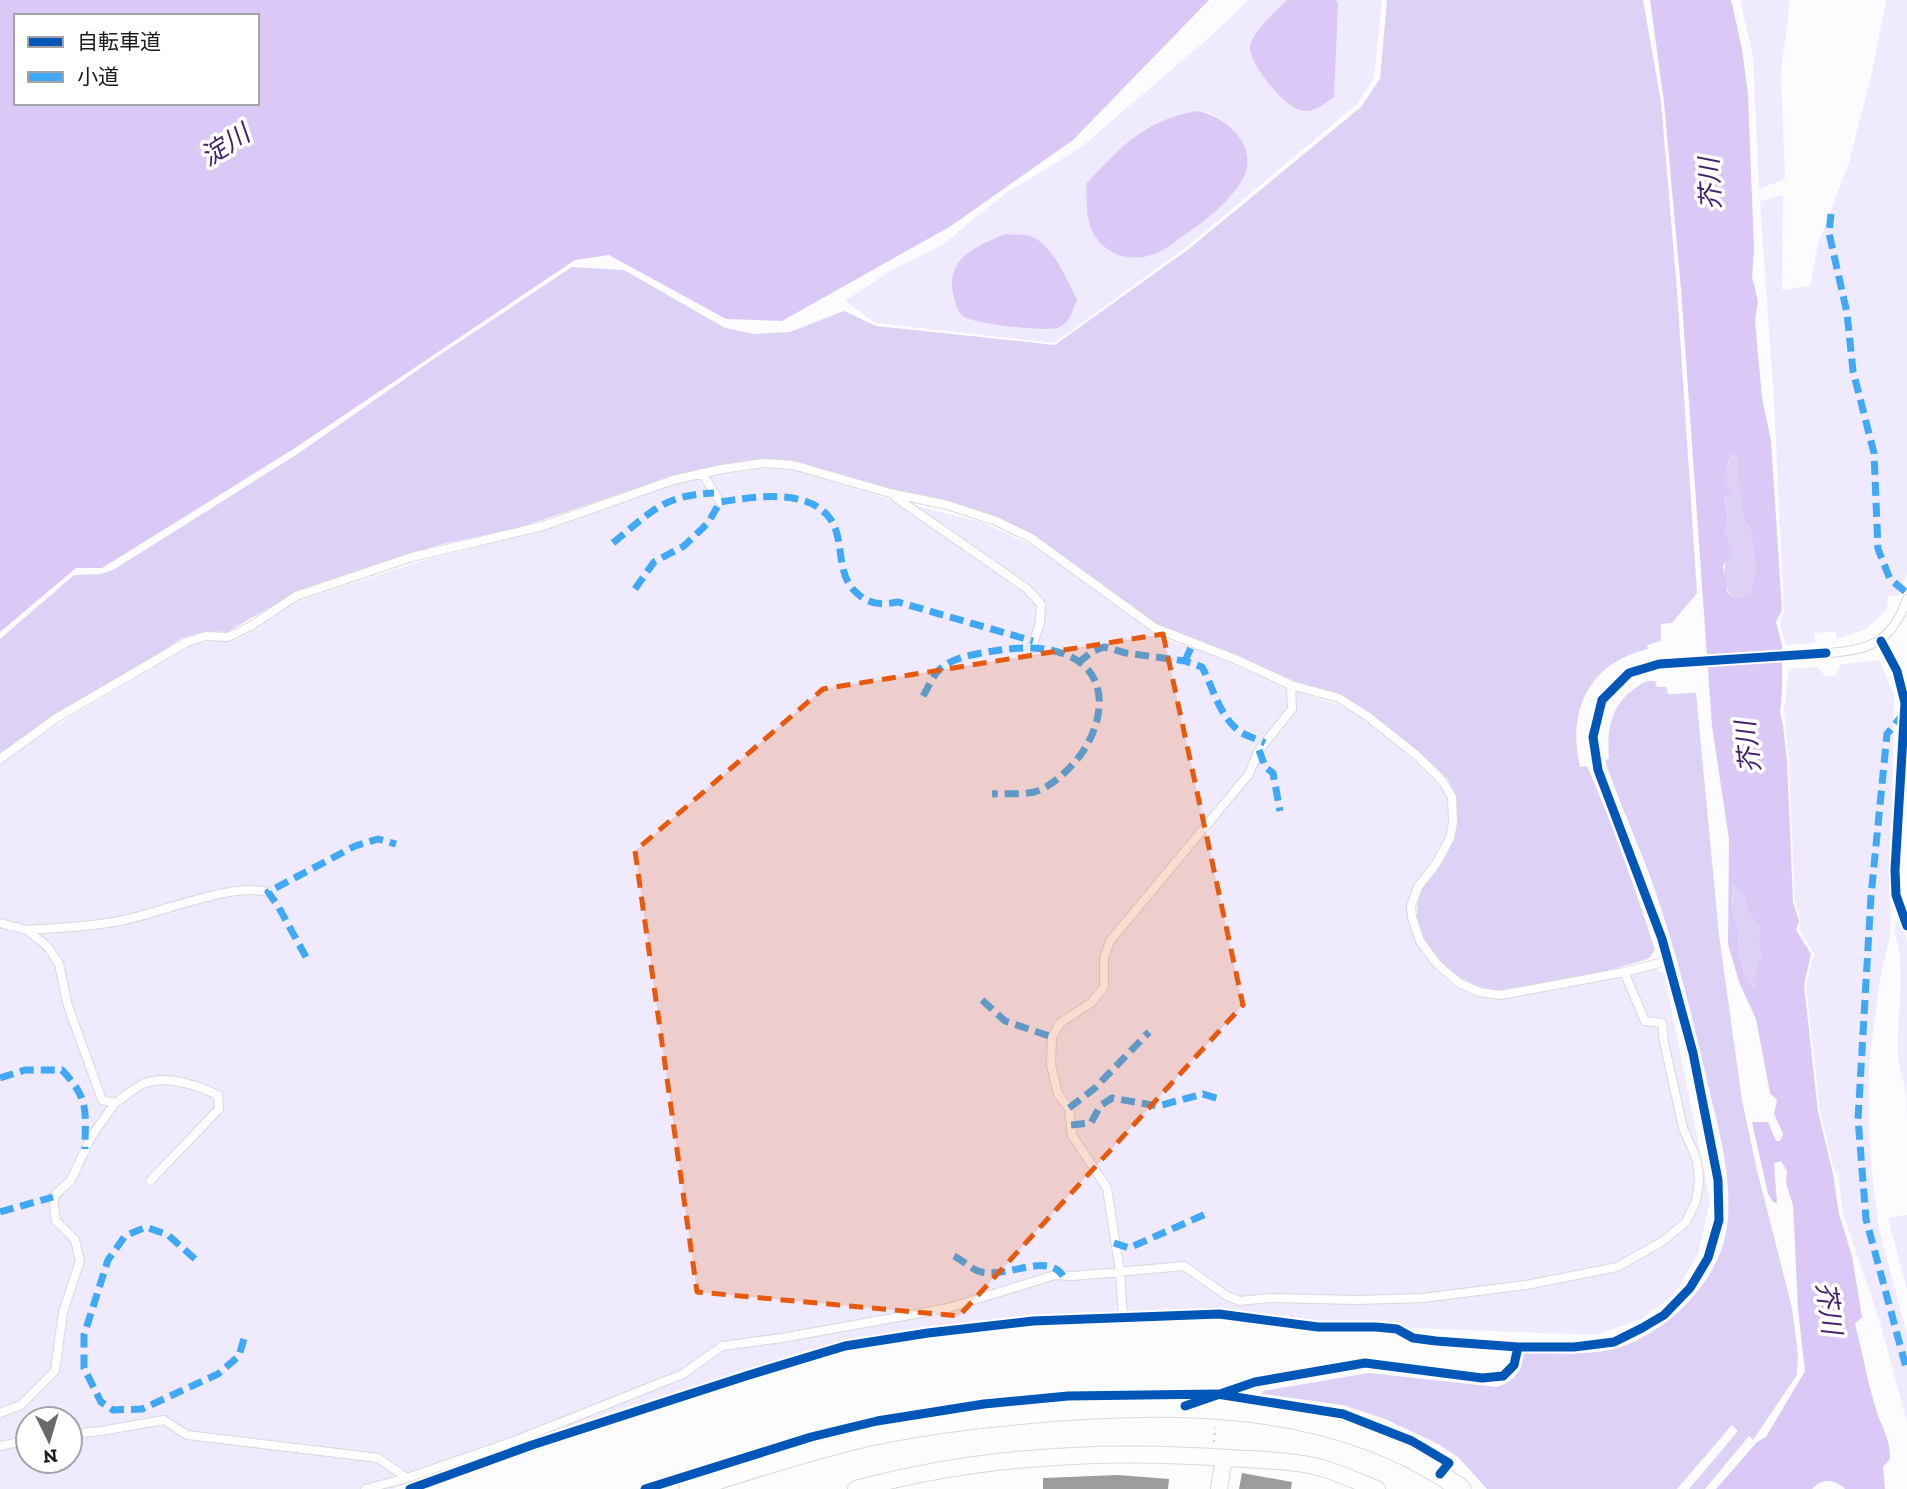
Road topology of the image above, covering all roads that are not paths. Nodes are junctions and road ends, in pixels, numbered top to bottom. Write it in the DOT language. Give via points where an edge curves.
graph roads {
  1 [pos="702,473"];
  2 [pos="890,493"];
  3 [pos="720,502"];
  4 [pos="1907,599"];
  5 [pos="1032,648"];
  6 [pos="1826,653"];
  7 [pos="1291,685"];
  8 [pos="0,759"];
  9 [pos="268,892"];
  10 [pos="0,923"];
  11 [pos="27,930"];
  12 [pos="1667,961"];
  13 [pos="1624,972"];
  14 [pos="115,1102"];
  15 [pos="150,1181"];
  16 [pos="1120,1272"];
  17 [pos="1123,1317"];
  18 [pos="0,1413"];
  19 [pos="84,1433"];
  20 [pos="1218,1457"];
  21 [pos="407,1478"];
  22 [pos="365,1489"];
  23 [pos="689,1489"];
  24 [pos="856,1489"];
  25 [pos="1219,1489"];
  26 [pos="1377,1489"];
  27 [pos="1461,1489"];
  1 -- 2 [label="lane" via="764,463 793,465"];
  1 -- 3 [label="lane"];
  1 -- 8 [label="lane" via="543,526 412,557 296,596 228,637 206,636 187,642 55,719"];
  2 -- 5 [label="lane" via="1034,596 1041,604"];
  2 -- 7 [label="lane" via="996,521 1031,538 1154,628"];
  4 -- 6 [label="lane" via="1902,614 1881,641 1851,652"];
  7 -- 13 [label="lane" via="1339,698 1367,716 1415,754 1452,797 1450,838 1411,906 1420,941 1459,983 1501,995"];
  7 -- 16 [label="lane" via="1292,709 1259,750 1248,774 1110,941 1104,958 1104,987 1092,1002 1060,1023 1052,1037 1051,1065 1058,1094 1069,1108 1072,1135 1107,1188"];
  9 -- 11 [label="lane" via="235,890 119,922"];
  10 -- 11 [label="lane"];
  11 -- 14 [label="lane" via="47,946 59,964 68,1006 102,1100"];
  12 -- 13 [label="lane"];
  13 -- 16 [label="lane" via="1645,1021 1662,1023 1684,1128 1698,1160 1696,1201 1686,1222 1662,1241 1618,1267 1423,1298 1240,1301 1184,1266"];
  14 -- 15 [label="lane" via="143,1084 162,1079 218,1095 219,1109"];
  14 -- 18 [label="lane" via="91,1137 71,1180 53,1197 56,1221 75,1240 80,1261 63,1312 55,1371 21,1405"];
  16 -- 17 [label="lane"];
  16 -- 21 [label="lane" via="1055,1275 948,1308 722,1346 683,1374"];
  19 -- 21 [label="lane" via="164,1420 187,1435 378,1458"];
  20 -- 24 [label="street" via="1137,1455 1005,1462"];
  20 -- 25 [label="street"];
  20 -- 26 [label="street" via="1320,1468"];
  21 -- 22 [label="lane"];
  23 -- 27 [label="street" via="858,1439 937,1423 1076,1409 1185,1406 1348,1432 1407,1456"];
}
